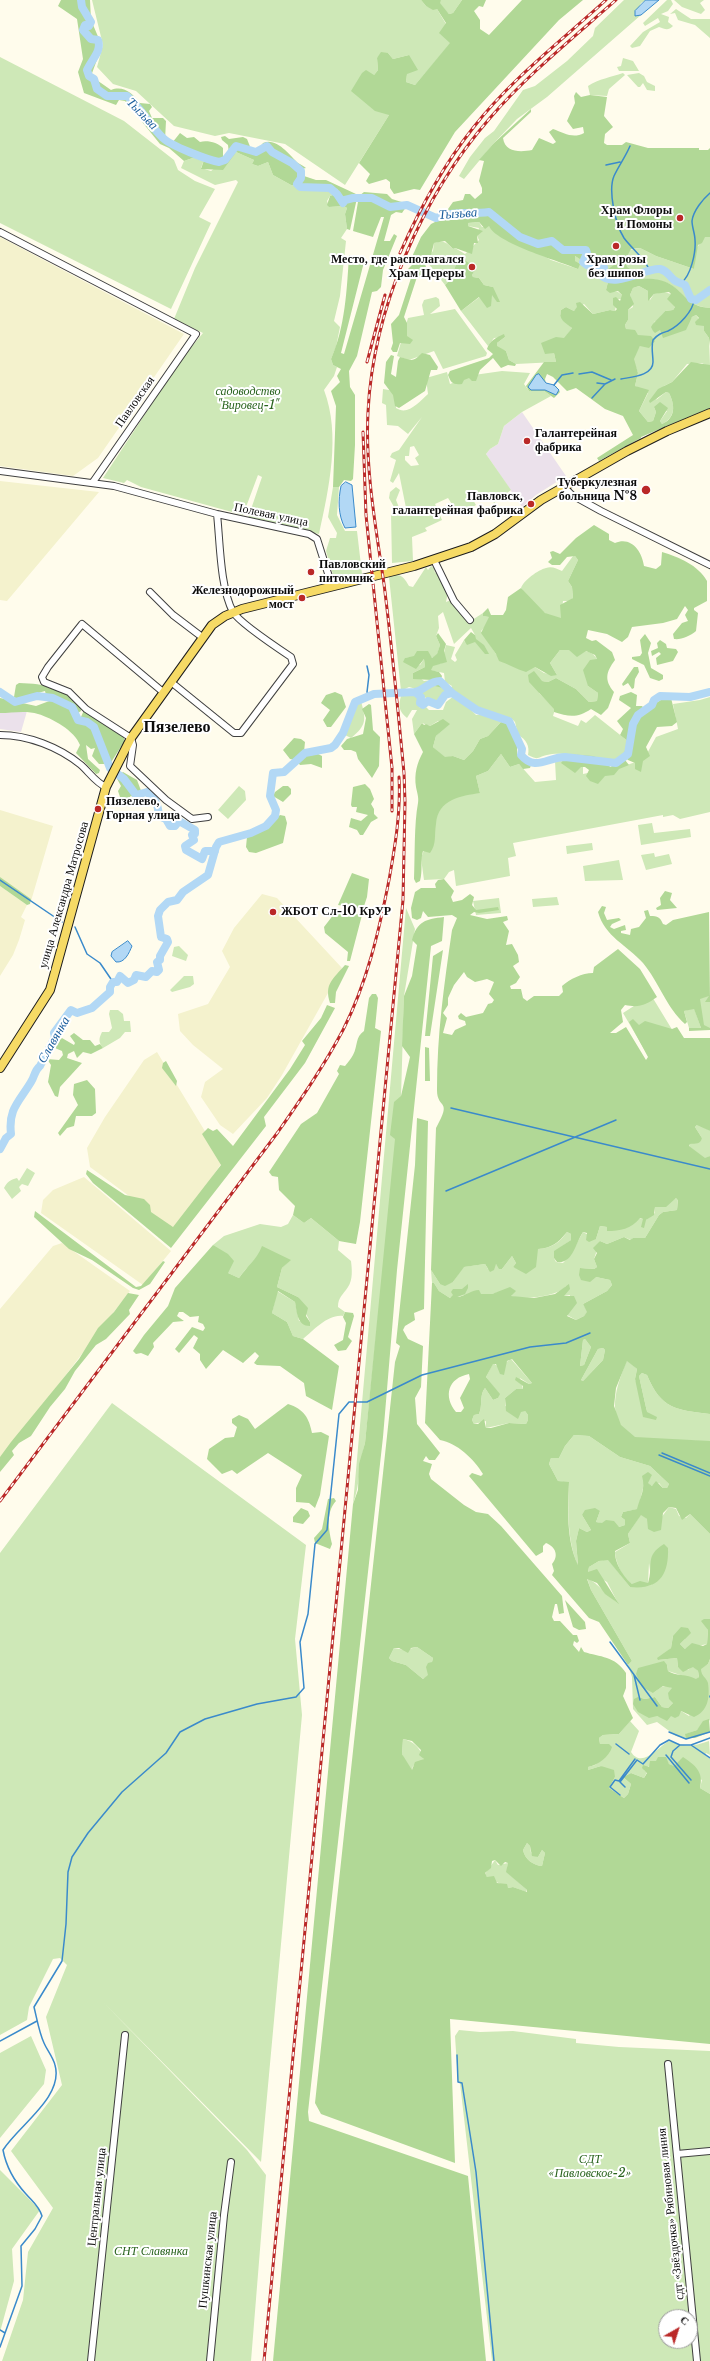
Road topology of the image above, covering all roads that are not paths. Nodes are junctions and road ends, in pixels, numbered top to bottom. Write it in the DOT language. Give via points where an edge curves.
graph roads {
  1 [pos="0,232"];
  2 [pos="710,413"];
  3 [pos="0,471"];
  4 [pos="93,482"];
  5 [pos="564,487"];
  6 [pos="217,514"];
  7 [pos="434,560"];
  8 [pos="710,565"];
  9 [pos="332,586"];
  10 [pos="150,592"];
  11 [pos="233,612"];
  12 [pos="470,620"];
  13 [pos="202,637"];
  14 [pos="171,682"];
  15 [pos="164,692"];
  16 [pos="0,735"];
  17 [pos="131,738"];
  18 [pos="106,787"];
  19 [pos="208,817"];
  20 [pos="0,1068"];
  21 [pos="125,2035"];
  22 [pos="668,2064"];
  23 [pos="710,2151"];
  24 [pos="677,2154"];
  25 [pos="231,2162"];
  26 [pos="91,2361"];
  27 [pos="210,2361"];
  28 [pos="697,2361"];
  1 -- 4 [label="street, Павловская" via="196,334"];
  2 -- 5 [label="main road, улица Александра Матросова" via="643,442"];
  3 -- 4 [label="street"];
  4 -- 6 [label="street"];
  5 -- 7 [label="main road, улица Александра Матросова" via="484,541"];
  5 -- 8 [label="street" via="572,495 620,521"];
  6 -- 9 [label="street, Полевая улица" via="314,536"];
  6 -- 11 [label="street" via="222,568"];
  7 -- 9 [label="main road, улица Александра Матросова"];
  7 -- 12 [label="street" via="454,600"];
  9 -- 11 [label="main road, улица Александра Матросова"];
  10 -- 13 [label="street"];
  11 -- 13 [label="main road, улица Александра Матросова" via="218,620"];
  11 -- 14 [label="street" via="291,657 293,664 241,732 234,733"];
  13 -- 14 [label="main road, улица Александра Матросова"];
  14 -- 15 [label="main road, улица Александра Матросова"];
  15 -- 17 [label="main road, улица Александра Матросова"];
  15 -- 17 [label="street" via="82,624 48,667 42,677 44,682 69,692 86,708"];
  16 -- 18 [label="street" via="22,737 62,753"];
  17 -- 18 [label="main road, улица Александра Матросова"];
  17 -- 19 [label="street" via="133,745 130,766 166,800 192,819"];
  18 -- 20 [label="main road, улица Александра Матросова" via="50,990"];
  21 -- 26 [label="street, Центральная улица"];
  22 -- 24 [label="street, сдт «Звёздочка» Рябиновая линия"];
  23 -- 24 [label="street"];
  24 -- 28 [label="street, сдт «Звёздочка» Рябиновая линия"];
  25 -- 27 [label="street, Пушкинская улица"];
}
